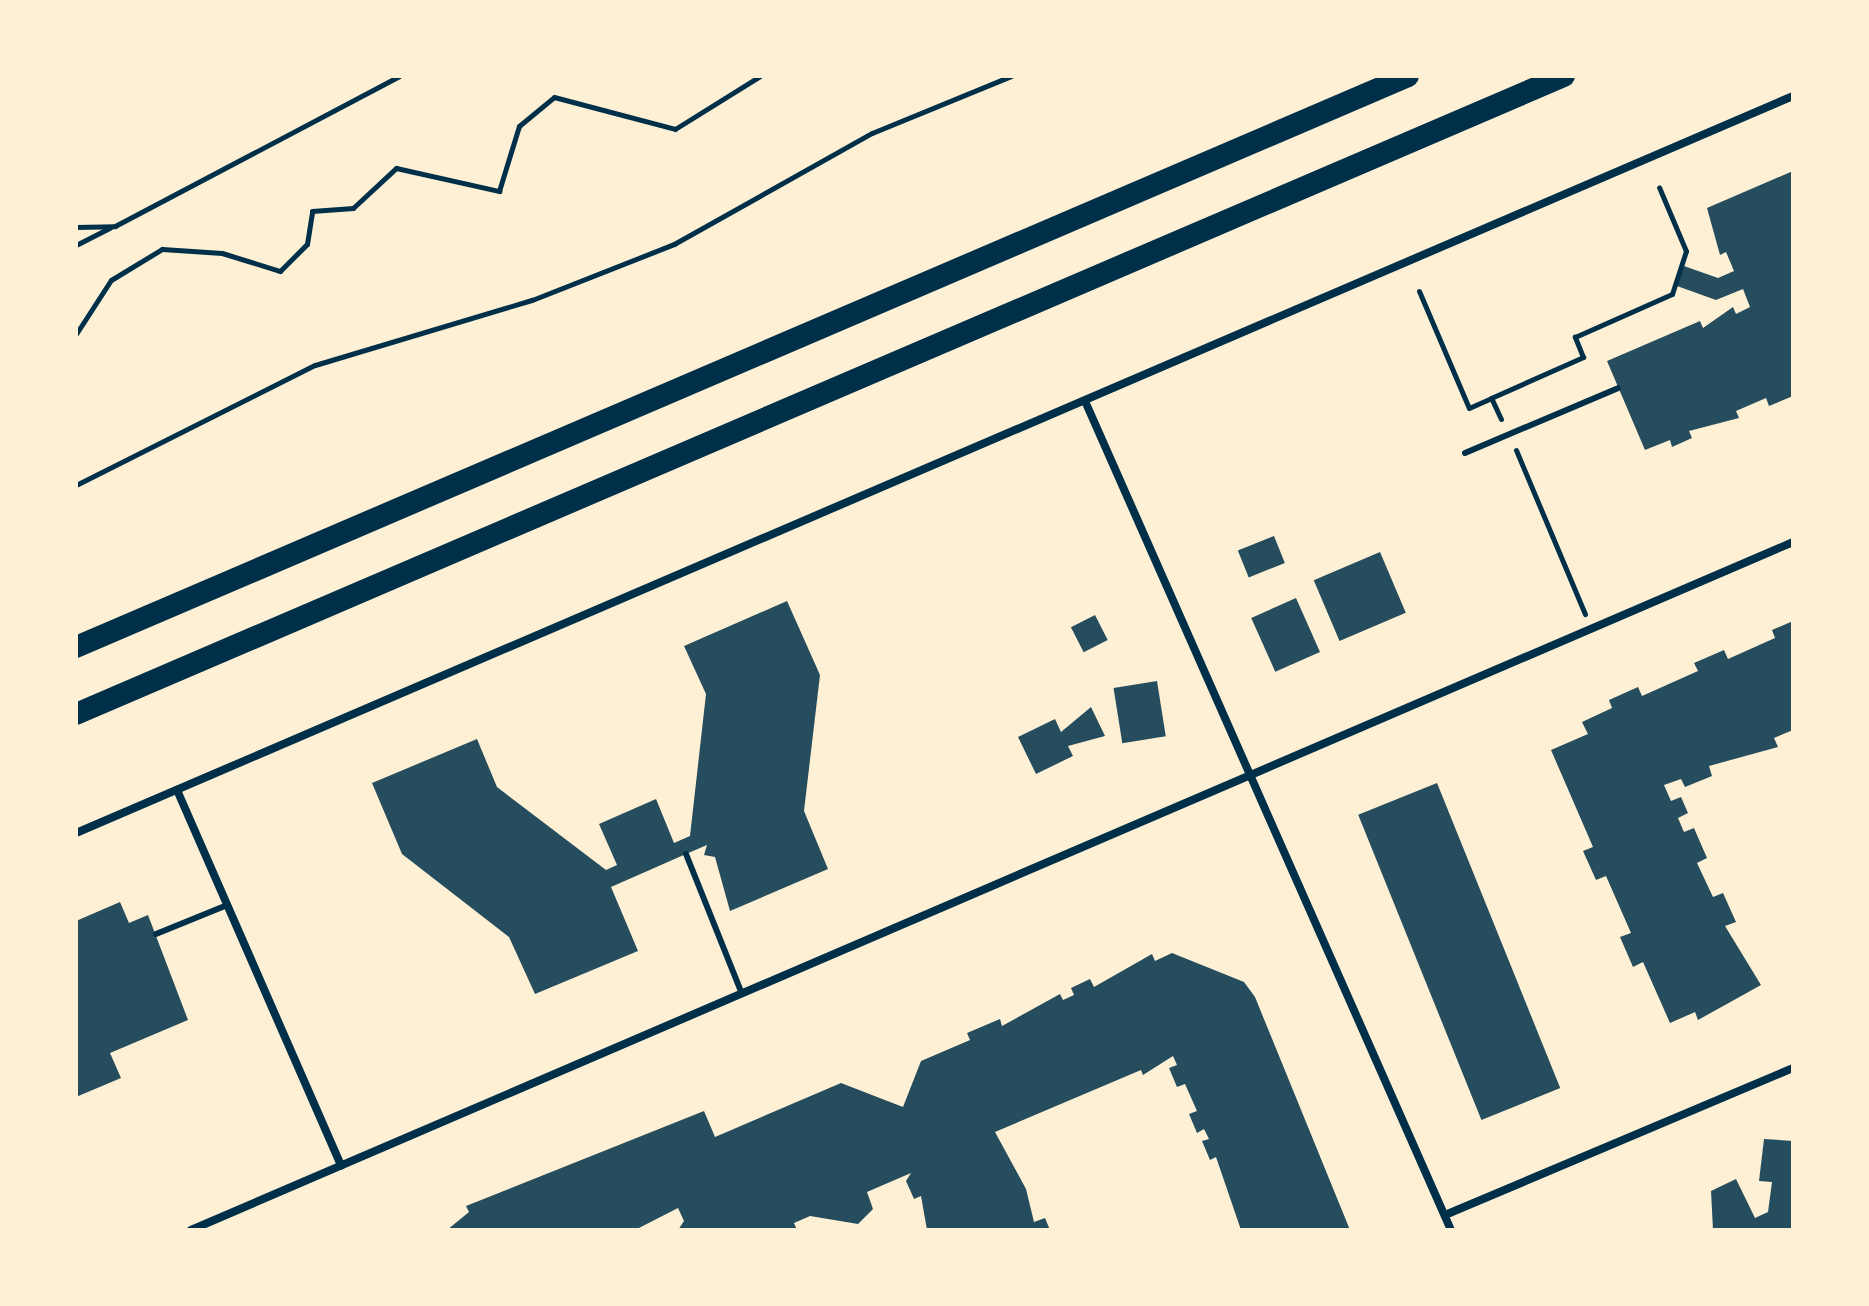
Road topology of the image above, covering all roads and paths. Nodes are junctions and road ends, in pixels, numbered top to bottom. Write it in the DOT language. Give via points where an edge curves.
graph roads {
  1 [pos="399,76"];
  2 [pos="760,76"];
  3 [pos="1011,76"];
  4 [pos="1408,76"];
  5 [pos="1564,76"];
  6 [pos="1793,96"];
  7 [pos="115,226"];
  8 [pos="76,227"];
  9 [pos="76,245"];
  10 [pos="1419,291"];
  11 [pos="76,334"];
  12 [pos="1618,388"];
  13 [pos="1491,398"];
  14 [pos="1085,401"];
  15 [pos="1465,453"];
  16 [pos="76,485"];
  17 [pos="1793,542"];
  18 [pos="76,647"];
  19 [pos="76,714"];
  20 [pos="1254,774"];
  21 [pos="177,790"];
  22 [pos="76,833"];
  23 [pos="686,854"];
  24 [pos="227,905"];
  25 [pos="156,934"];
  26 [pos="742,994"];
  27 [pos="1793,1068"];
  28 [pos="341,1166"];
  29 [pos="1445,1215"];
  30 [pos="191,1230"];
  31 [pos="1451,1230"];
  1 -- 7 [label="path"];
  2 -- 11 [label="path" via="675,129 554,97 519,126 499,191 396,168 353,208 312,211 307,244 280,271 222,253 162,249 111,280"];
  3 -- 16 [label="path" via="872,133 674,244 532,300 315,365"];
  4 -- 18 [label="highway"];
  5 -- 19 [label="highway"];
  6 -- 14 [label="street"];
  7 -- 8 [label="path"];
  7 -- 9 [label="path"];
  10 -- 13 [label="path" via="1469,408"];
  12 -- 15 [label="lane"];
  14 -- 20 [label="street"];
  14 -- 21 [label="street"];
  17 -- 20 [label="street"];
  20 -- 26 [label="street"];
  20 -- 29 [label="street"];
  21 -- 22 [label="street"];
  21 -- 24 [label="street"];
  23 -- 26 [label="lane"];
  24 -- 25 [label="lane"];
  24 -- 28 [label="street"];
  26 -- 28 [label="street"];
  27 -- 29 [label="street"];
  28 -- 30 [label="street"];
  29 -- 31 [label="street"];
}
